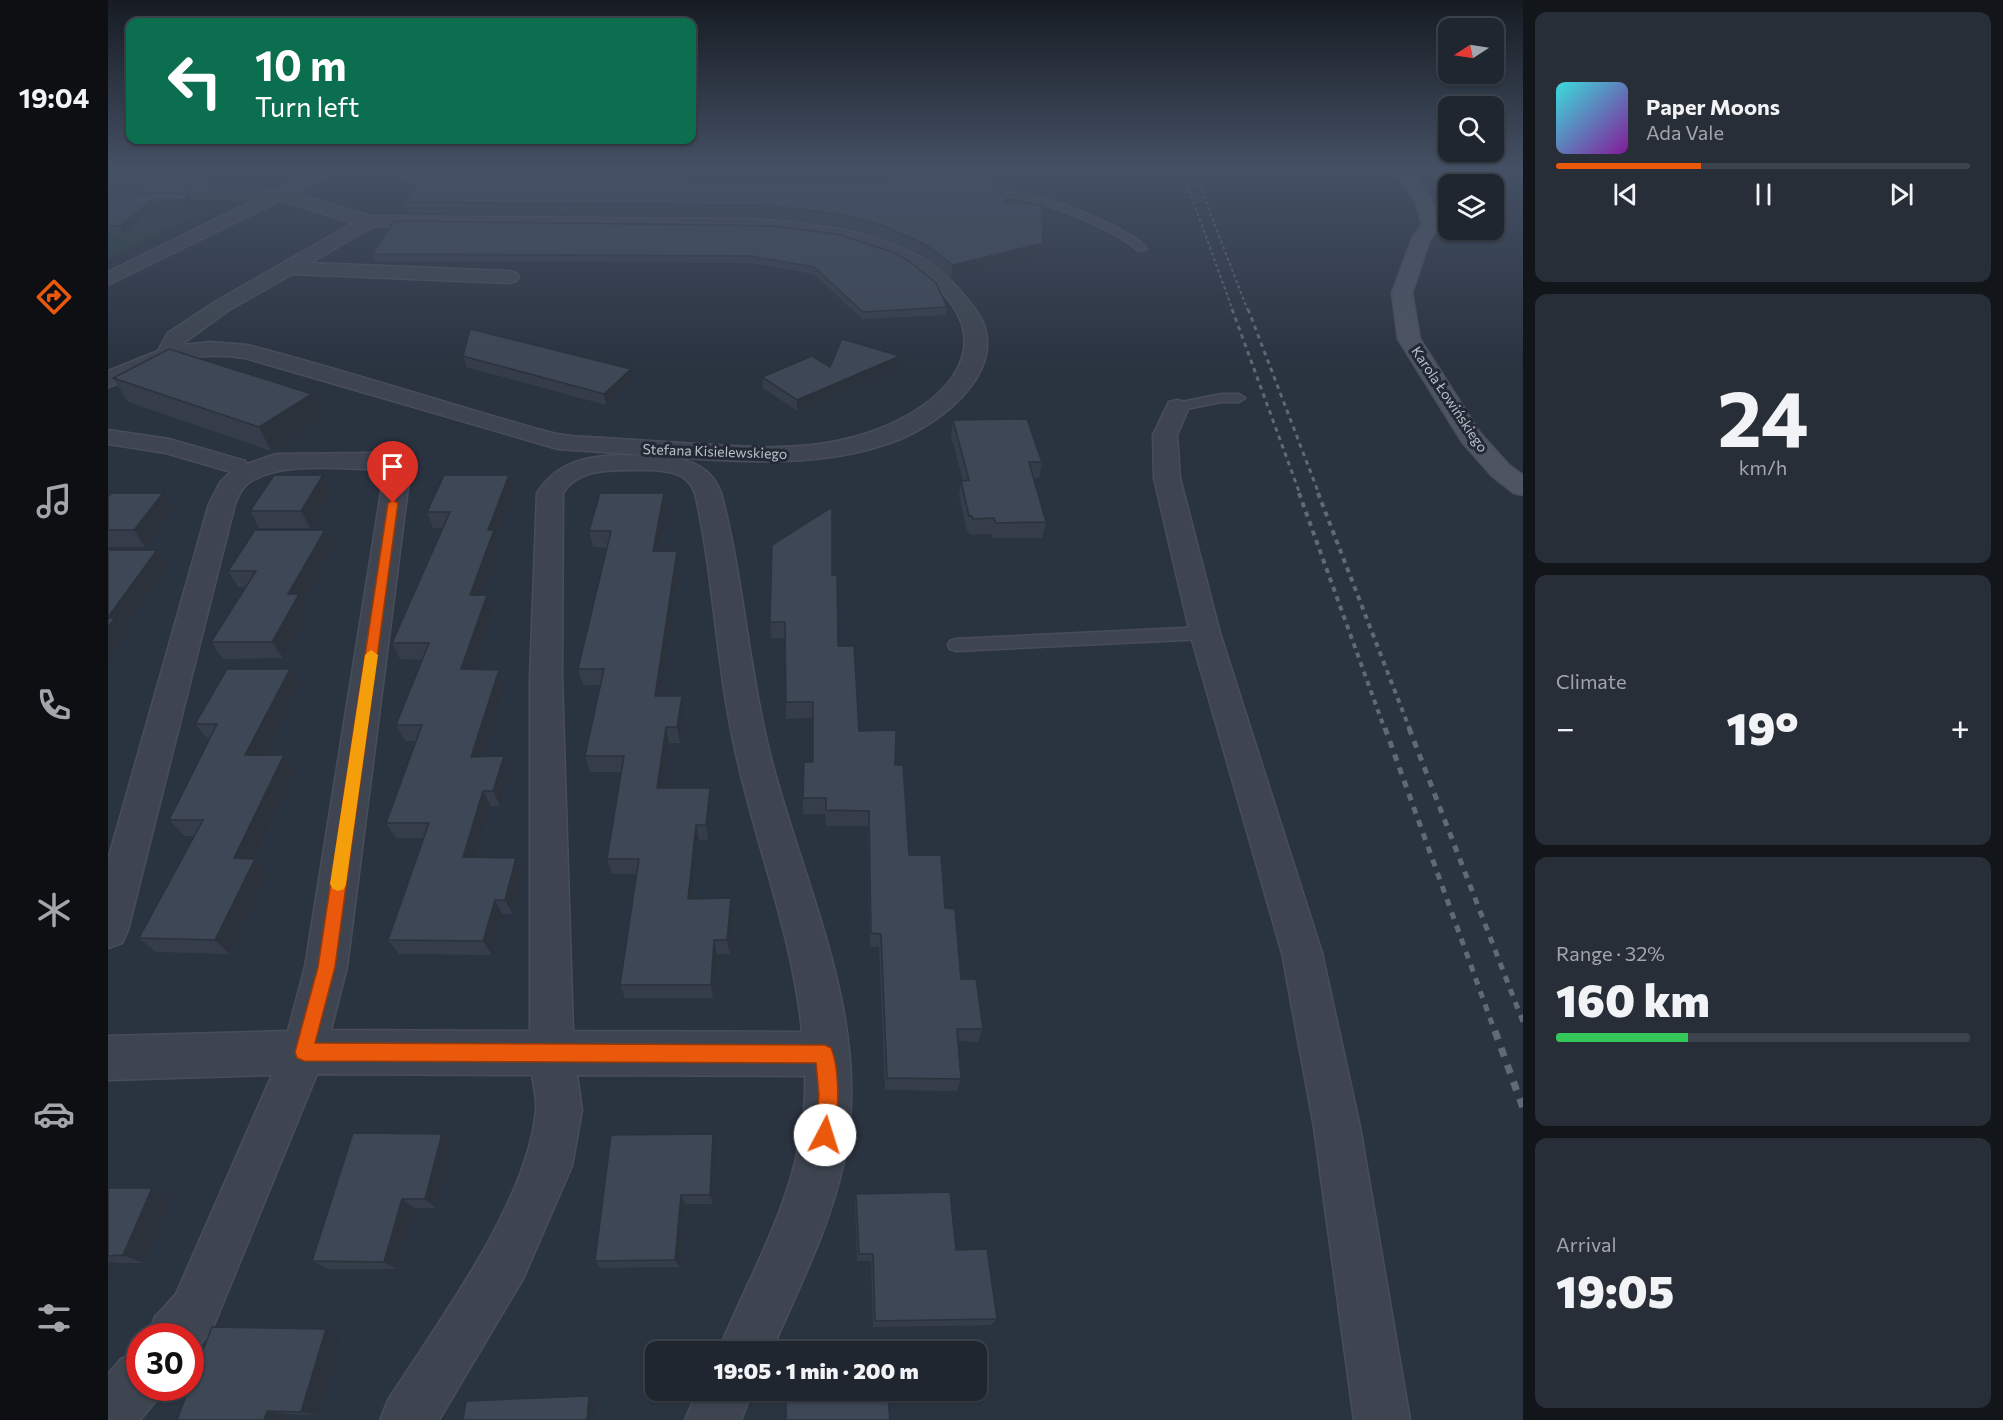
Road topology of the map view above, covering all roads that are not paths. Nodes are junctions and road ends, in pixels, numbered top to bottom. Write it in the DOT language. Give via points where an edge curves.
graph roads {
  1 [pos="199,234"];
  2 [pos="346,234"];
  3 [pos="839,234"];
  4 [pos="1125,234"];
  5 [pos="1424,234"];
  6 [pos="1142,249"];
  7 [pos="285,268"];
  8 [pos="508,277"];
  9 [pos="108,279"];
  10 [pos="168,353"];
  11 [pos="108,380"];
  12 [pos="1239,398"];
  13 [pos="1177,407"];
  14 [pos="108,437"];
  15 [pos="236,466"];
  16 [pos="1523,487"];
  17 [pos="1205,633"];
  18 [pos="956,645"];
  19 [pos="108,930"];
  20 [pos="304,1052"];
  21 [pos="552,1054"];
  22 [pos="825,1054"];
  23 [pos="108,1058"];
  24 [pos="185,1323"];
  25 [pos="749,1341"];
  26 [pos="126,1395"];
  27 [pos="721,1401"];
  28 [pos="108,1416"];
  29 [pos="408,1420"];
  30 [pos="713,1420"];
  31 [pos="1382,1420"];
  1 -- 9 [label="street"];
  2 -- 7 [label="street"];
  3 -- 10 [label="street, Stefana Kisielewskiego" via="878,245 917,264 951,291 972,320 976,340 974,358 963,383 946,400 909,426 841,448 757,455 558,442 247,352 217,347"];
  4 -- 6 [label="lane"];
  5 -- 16 [label="main road, Karola Łowińskiego" via="1402,293 1409,339 1472,437 1501,471"];
  7 -- 8 [label="street"];
  7 -- 10 [label="street" via="183,331"];
  10 -- 11 [label="street, Stefana Kisielewskiego"];
  12 -- 13 [label="lane"];
  13 -- 17 [label="street" via="1165,435 1167,478"];
  14 -- 15 [label="street" via="169,446"];
  17 -- 18 [label="lane"];
  17 -- 31 [label="street" via="1313,997"];
  19 -- 20 [label="street" via="222,504 230,487 249,472 276,462 356,460 385,464 396,480 326,967"];
  20 -- 21 [label="street"];
  20 -- 23 [label="street"];
  20 -- 24 [label="street" via="194,1312"];
  21 -- 22 [label="street"];
  21 -- 22 [label="street" via="546,678 550,493 555,483 581,466 664,463 693,473 704,483 718,544 745,719 813,965"];
  21 -- 29 [label="street" via="559,1110 548,1166 505,1261"];
  22 -- 25 [label="street" via="826,1122 813,1188"];
  26 -- 28 [label="street"];
  27 -- 30 [label="street"];
}
